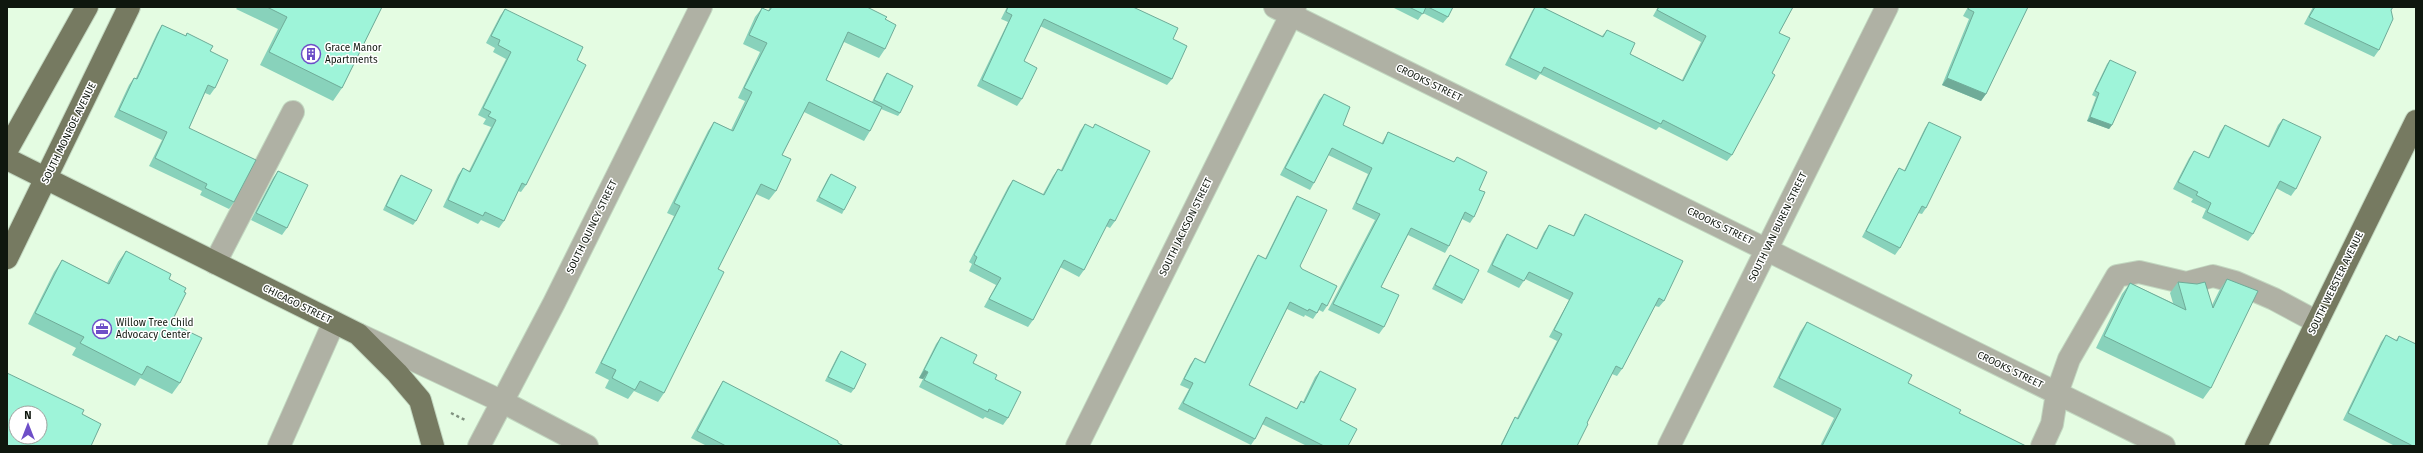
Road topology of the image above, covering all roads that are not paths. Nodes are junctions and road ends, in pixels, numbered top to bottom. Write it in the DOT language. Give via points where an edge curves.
graph roads {
  1 [pos="87,7"];
  2 [pos="129,7"];
  3 [pos="701,7"];
  4 [pos="1887,7"];
  5 [pos="1287,10"];
  6 [pos="293,112"];
  7 [pos="2416,121"];
  8 [pos="7,150"];
  9 [pos="7,160"];
  10 [pos="47,179"];
  11 [pos="1766,250"];
  12 [pos="7,258"];
  13 [pos="215,263"];
  14 [pos="334,322"];
  15 [pos="2316,322"];
  16 [pos="358,334"];
  17 [pos="2057,393"];
  18 [pos="501,401"];
  19 [pos="278,446"];
  20 [pos="433,446"];
  21 [pos="479,446"];
  22 [pos="588,446"];
  23 [pos="1077,446"];
  24 [pos="1669,446"];
  25 [pos="2042,446"];
  26 [pos="2164,446"];
  27 [pos="2256,446"];
  1 -- 8 [label="main road"];
  2 -- 10 [label="main road, SOUTH MONROE AVENUE"];
  3 -- 18 [label="street, SOUTH QUINCY STREET" via="558,296"];
  4 -- 11 [label="street, SOUTH VAN BUREN STREET"];
  5 -- 11 [label="street, CROOKS STREET"];
  5 -- 23 [label="street, SOUTH JACKSON STREET"];
  6 -- 13 [label="street"];
  7 -- 15 [label="main road, SOUTH WEBSTER AVENUE"];
  9 -- 10 [label="main road, CHICAGO STREET"];
  10 -- 12 [label="main road, SOUTH MONROE AVENUE"];
  10 -- 13 [label="main road, CHICAGO STREET"];
  11 -- 17 [label="street, CROOKS STREET"];
  11 -- 24 [label="street, SOUTH VAN BUREN STREET"];
  13 -- 14 [label="main road, CHICAGO STREET"];
  14 -- 16 [label="main road, CHICAGO STREET"];
  14 -- 19 [label="street"];
  15 -- 17 [label="street" via="2241,284 2213,276 2186,283 2139,272 2117,276 2069,359"];
  15 -- 27 [label="main road, SOUTH WEBSTER AVENUE"];
  16 -- 18 [label="street, CHICAGO STREET"];
  16 -- 20 [label="main road" via="420,400"];
  17 -- 25 [label="street" via="2052,424"];
  17 -- 26 [label="street, CROOKS STREET"];
  18 -- 21 [label="street, SOUTH QUINCY STREET"];
  18 -- 22 [label="street, CHICAGO STREET"];
}
